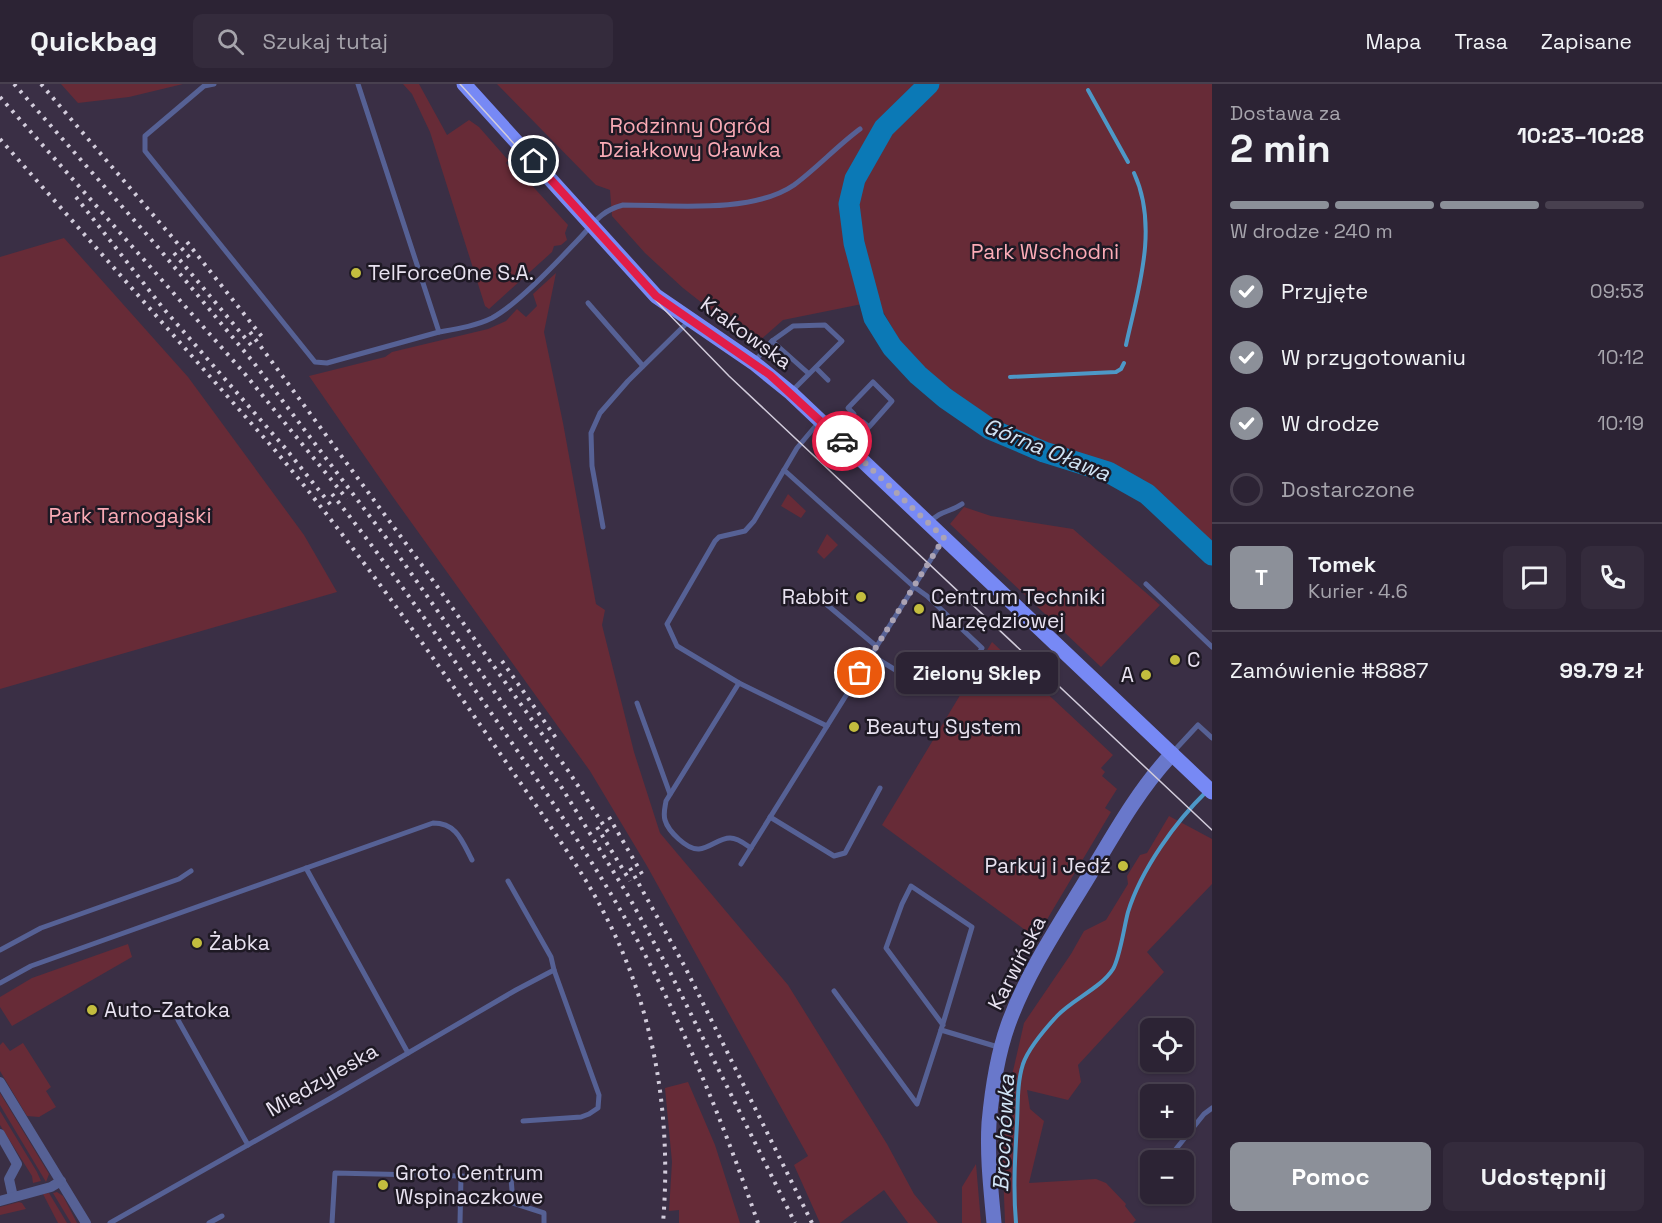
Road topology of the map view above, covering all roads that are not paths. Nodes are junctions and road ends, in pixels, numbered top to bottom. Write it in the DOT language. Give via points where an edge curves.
graph roads {
  1 [pos="214,84"];
  2 [pos="358,84"];
  3 [pos="464,84"];
  4 [pos="860,129"];
  5 [pos="591,225"];
  6 [pos="588,303"];
  7 [pos="691,319"];
  8 [pos="439,332"];
  9 [pos="772,341"];
  10 [pos="754,363"];
  11 [pos="643,366"];
  12 [pos="816,368"];
  13 [pos="808,374"];
  14 [pos="828,380"];
  15 [pos="791,393"];
  16 [pos="854,414"];
  17 [pos="820,420"];
  18 [pos="863,422"];
  19 [pos="838,438"];
  20 [pos="784,470"];
  21 [pos="962,504"];
  22 [pos="928,523"];
  23 [pos="603,527"];
  24 [pos="944,538"];
  25 [pos="1146,584"];
  26 [pos="913,586"];
  27 [pos="813,593"];
  28 [pos="876,646"];
  29 [pos="1212,646"];
  30 [pos="871,655"];
  31 [pos="739,683"];
  32 [pos="637,703"];
  33 [pos="827,726"];
  34 [pos="1212,738"];
  35 [pos="1172,754"];
  36 [pos="880,788"];
  37 [pos="1208,788"];
  38 [pos="670,794"];
  39 [pos="771,817"];
  40 [pos="751,848"];
  41 [pos="472,860"];
  42 [pos="741,864"];
  43 [pos="306,868"];
  44 [pos="191,871"];
  45 [pos="508,880"];
  46 [pos="0,950"];
  47 [pos="554,970"];
  48 [pos="0,983"];
  49 [pos="834,991"];
  50 [pos="178,1020"];
  51 [pos="942,1028"];
  52 [pos="1001,1048"];
  53 [pos="408,1053"];
  54 [pos="0,1082"];
  55 [pos="1212,1108"];
  56 [pos="523,1121"];
  57 [pos="0,1134"];
  58 [pos="248,1145"];
  59 [pos="1175,1150"];
  60 [pos="461,1176"];
  61 [pos="61,1181"];
  62 [pos="13,1197"];
  63 [pos="0,1200"];
  64 [pos="222,1216"];
  65 [pos="86,1223"];
  66 [pos="110,1223"];
  67 [pos="209,1223"];
  68 [pos="332,1223"];
  69 [pos="460,1223"];
  70 [pos="544,1223"];
  71 [pos="994,1223"];
  1 -- 8 [label="lane" via="204,86 145,136 145,151 315,362 327,363"];
  2 -- 8 [label="lane"];
  3 -- 5 [label="main road, Krakowska"];
  4 -- 5 [label="lane" via="792,186 773,196 731,204 623,205 609,209"];
  5 -- 7 [label="main road, Krakowska" via="656,296"];
  5 -- 8 [label="lane" via="523,294 494,317"];
  6 -- 11 [label="lane"];
  7 -- 10 [label="main road, Krakowska"];
  7 -- 11 [label="lane"];
  9 -- 10 [label="lane"];
  9 -- 12 [label="lane" via="793,326 825,325 842,342"];
  9 -- 13 [label="lane"];
  10 -- 15 [label="main road, Krakowska"];
  11 -- 23 [label="lane" via="600,413 591,433 592,466"];
  12 -- 13 [label="lane"];
  12 -- 14 [label="lane"];
  13 -- 15 [label="lane"];
  15 -- 17 [label="main road, Krakowska"];
  16 -- 18 [label="lane"];
  16 -- 18 [label="lane" via="848,408 873,382 892,401 869,427"];
  16 -- 19 [label="lane"];
  17 -- 19 [label="main road, Krakowska"];
  17 -- 20 [label="lane"];
  18 -- 19 [label="lane"];
  19 -- 22 [label="main road, Krakowska"];
  20 -- 26 [label="lane"];
  20 -- 31 [label="lane" via="745,531 715,541 668,624 677,646"];
  21 -- 22 [label="lane" via="939,513"];
  22 -- 24 [label="main road, Krakowska"];
  24 -- 26 [label="lane"];
  24 -- 35 [label="main road, Krakowska"];
  25 -- 29 [label="lane"];
  26 -- 28 [label="lane"];
  26 -- 30 [label="lane" via="981,648 967,674 948,669 937,688 925,688"];
  27 -- 28 [label="lane"];
  28 -- 30 [label="lane"];
  30 -- 33 [label="lane"];
  31 -- 33 [label="lane"];
  31 -- 38 [label="lane"];
  32 -- 38 [label="lane"];
  33 -- 39 [label="lane"];
  34 -- 35 [label="lane" via="1198,725"];
  35 -- 37 [label="main road, Krakowska"];
  35 -- 52 [label="street, Karwińska" via="1140,793 1029,977"];
  36 -- 39 [label="lane" via="845,852 834,856"];
  38 -- 40 [label="lane" via="663,812 665,822 689,846 698,849 731,838"];
  39 -- 40 [label="lane"];
  40 -- 42 [label="lane"];
  41 -- 43 [label="lane" via="453,828 433,823"];
  43 -- 48 [label="lane" via="31,966"];
  43 -- 53 [label="lane"];
  44 -- 46 [label="lane" via="179,879 42,928"];
  45 -- 47 [label="lane" via="551,957"];
  47 -- 53 [label="lane, Międzyleska"];
  47 -- 56 [label="lane" via="597,1086 599,1105 594,1112 581,1117"];
  49 -- 51 [label="lane" via="917,1104"];
  50 -- 58 [label="lane"];
  51 -- 51 [label="lane" via="972,927 911,886 886,948"];
  51 -- 52 [label="lane"];
  52 -- 71 [label="street, Karwińska" via="988,1146"];
  53 -- 58 [label="lane, Międzyleska"];
  54 -- 61 [label="street"];
  55 -- 59 [label="lane"];
  57 -- 62 [label="street" via="17,1164 9,1179"];
  58 -- 66 [label="lane, Międzyleska"];
  60 -- 68 [label="lane" via="334,1173"];
  60 -- 69 [label="lane"];
  60 -- 70 [label="lane" via="511,1178 513,1203 544,1213"];
  61 -- 62 [label="street"];
  61 -- 65 [label="street"];
  62 -- 63 [label="street"];
  64 -- 67 [label="lane"];
}
